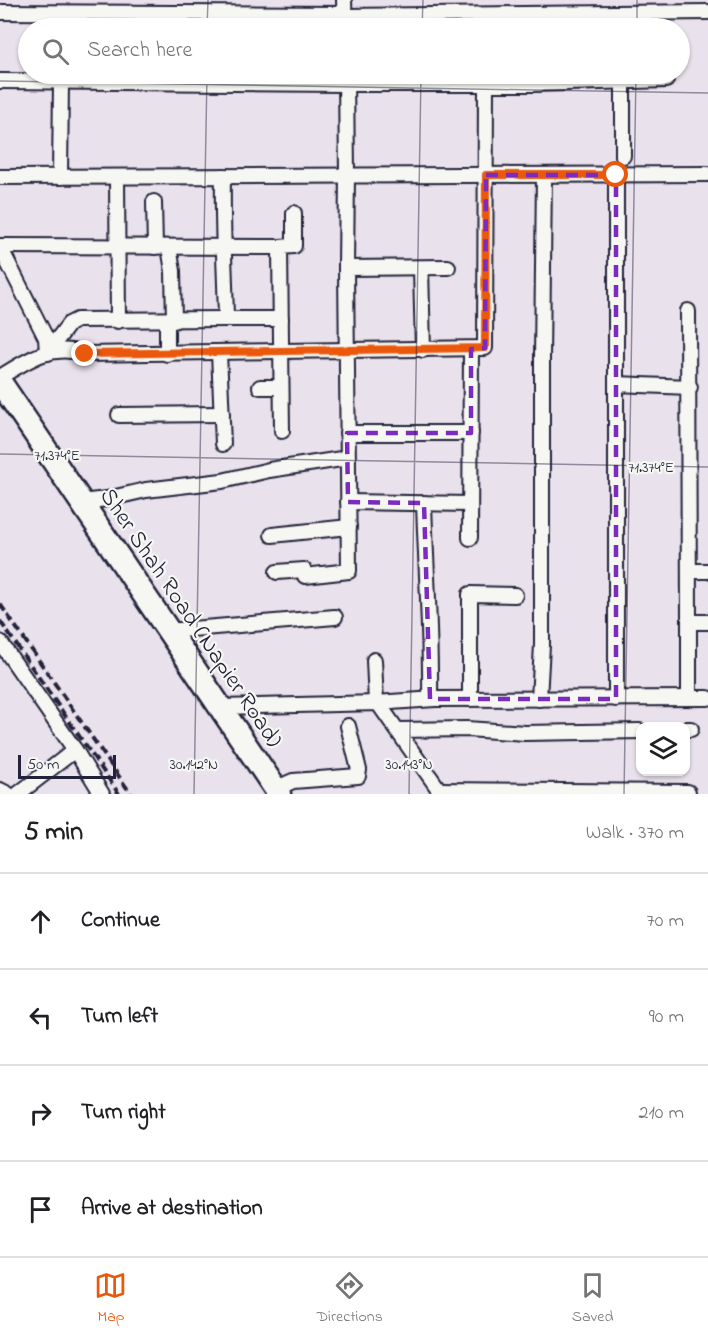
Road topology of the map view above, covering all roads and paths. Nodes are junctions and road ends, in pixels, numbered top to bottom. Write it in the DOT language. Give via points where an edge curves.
graph roads {
  1 [pos="0,12"];
  2 [pos="708,12"];
  3 [pos="344,15"];
  4 [pos="0,81"];
  5 [pos="18,81"];
  6 [pos="61,84"];
  7 [pos="346,84"];
  8 [pos="486,84"];
  9 [pos="623,84"];
  10 [pos="623,156"];
  11 [pos="708,174"];
  12 [pos="347,175"];
  13 [pos="486,175"];
  14 [pos="544,175"];
  15 [pos="616,175"];
  16 [pos="223,176"];
  17 [pos="0,177"];
  18 [pos="60,177"];
  19 [pos="117,177"];
  20 [pos="154,202"];
  21 [pos="294,213"];
  22 [pos="0,247"];
  23 [pos="116,247"];
  24 [pos="155,247"];
  25 [pos="169,247"];
  26 [pos="222,247"];
  27 [pos="280,247"];
  28 [pos="448,267"];
  29 [pos="346,268"];
  30 [pos="422,268"];
  31 [pos="688,311"];
  32 [pos="226,319"];
  33 [pos="281,319"];
  34 [pos="118,321"];
  35 [pos="170,321"];
  36 [pos="471,349"];
  37 [pos="423,351"];
  38 [pos="281,352"];
  39 [pos="347,352"];
  40 [pos="47,353"];
  41 [pos="219,353"];
  42 [pos="167,354"];
  43 [pos="0,377"];
  44 [pos="0,382"];
  45 [pos="616,384"];
  46 [pos="260,387"];
  47 [pos="281,387"];
  48 [pos="690,387"];
  49 [pos="0,401"];
  50 [pos="222,414"];
  51 [pos="119,415"];
  52 [pos="282,431"];
  53 [pos="348,433"];
  54 [pos="471,433"];
  55 [pos="223,444"];
  56 [pos="348,458"];
  57 [pos="348,502"];
  58 [pos="424,503"];
  59 [pos="470,504"];
  60 [pos="78,505"];
  61 [pos="349,527"];
  62 [pos="272,535"];
  63 [pos="470,538"];
  64 [pos="688,571"];
  65 [pos="708,571"];
  66 [pos="277,572"];
  67 [pos="514,595"];
  68 [pos="335,617"];
  69 [pos="689,622"];
  70 [pos="708,622"];
  71 [pos="168,631"];
  72 [pos="0,642"];
  73 [pos="374,660"];
  74 [pos="689,698"];
  75 [pos="708,698"];
  76 [pos="430,699"];
  77 [pos="470,699"];
  78 [pos="538,699"];
  79 [pos="616,699"];
  80 [pos="376,703"];
  81 [pos="220,707"];
  82 [pos="348,726"];
  83 [pos="398,730"];
  84 [pos="636,731"];
  85 [pos="75,750"];
  86 [pos="0,790"];
  87 [pos="273,792"];
  88 [pos="440,792"];
  89 [pos="688,792"];
  90 [pos="8,794"];
  91 [pos="18,794"];
  92 [pos="102,794"];
  1 -- 3 [label="street"];
  2 -- 3 [label="street"];
  4 -- 5 [label="street"];
  6 -- 18 [label="street"];
  7 -- 12 [label="street"];
  8 -- 13 [label="street"];
  9 -- 10 [label="street"];
  11 -- 15 [label="street"];
  12 -- 13 [label="street"];
  12 -- 16 [label="street"];
  12 -- 29 [label="street"];
  13 -- 14 [label="street"];
  13 -- 36 [label="street" via="485,348"];
  14 -- 15 [label="street"];
  14 -- 78 [label="street" via="542,645"];
  15 -- 45 [label="street"];
  16 -- 19 [label="street"];
  16 -- 26 [label="street"];
  17 -- 18 [label="street"];
  18 -- 19 [label="street"];
  19 -- 23 [label="street"];
  20 -- 24 [label="street"];
  21 -- 27 [label="street" via="294,246"];
  22 -- 23 [label="street"];
  22 -- 40 [label="street" via="46,338"];
  23 -- 24 [label="street"];
  23 -- 34 [label="street"];
  24 -- 25 [label="street"];
  25 -- 26 [label="street"];
  25 -- 35 [label="street" via="173,270"];
  26 -- 27 [label="street"];
  26 -- 32 [label="street"];
  27 -- 33 [label="street"];
  28 -- 30 [label="street"];
  29 -- 30 [label="street"];
  29 -- 39 [label="street"];
  30 -- 37 [label="street"];
  31 -- 48 [label="street"];
  32 -- 33 [label="street"];
  32 -- 35 [label="street"];
  33 -- 38 [label="street"];
  34 -- 35 [label="street"];
  34 -- 40 [label="street" via="77,320 69,324"];
  35 -- 42 [label="street"];
  36 -- 37 [label="street"];
  36 -- 54 [label="street"];
  37 -- 39 [label="street"];
  38 -- 39 [label="street"];
  38 -- 41 [label="street"];
  38 -- 47 [label="street"];
  39 -- 53 [label="street"];
  40 -- 42 [label="street" via="71,350 85,354"];
  40 -- 43 [label="street" via="32,357"];
  41 -- 42 [label="street"];
  41 -- 50 [label="street"];
  44 -- 60 [label="main road, Sher Shah Road (Napier Road)"];
  45 -- 48 [label="street"];
  45 -- 79 [label="street"];
  46 -- 47 [label="street"];
  47 -- 52 [label="street"];
  48 -- 64 [label="street"];
  49 -- 60 [label="main road, Sher Shah Road (Napier Road)"];
  50 -- 51 [label="street"];
  50 -- 55 [label="street"];
  53 -- 54 [label="street"];
  53 -- 56 [label="street"];
  54 -- 59 [label="street"];
  56 -- 57 [label="street"];
  56 -- 60 [label="street" via="222,481 146,490"];
  57 -- 58 [label="street"];
  57 -- 61 [label="street"];
  58 -- 59 [label="street"];
  58 -- 76 [label="street"];
  59 -- 63 [label="street"];
  60 -- 71 [label="main road, Sher Shah Road (Napier Road)"];
  60 -- 87 [label="main road, Sher Shah Road (Napier Road)"];
  61 -- 62 [label="street"];
  61 -- 66 [label="street" via="349,571 305,576 304,570"];
  64 -- 65 [label="street"];
  64 -- 69 [label="street"];
  67 -- 77 [label="street" via="470,594"];
  68 -- 71 [label="street"];
  69 -- 70 [label="street"];
  69 -- 74 [label="street"];
  71 -- 81 [label="main road, Sher Shah Road (Napier Road)"];
  72 -- 85 [label="street"];
  73 -- 80 [label="street"];
  74 -- 75 [label="street"];
  74 -- 79 [label="street"];
  76 -- 77 [label="street"];
  76 -- 80 [label="street"];
  77 -- 78 [label="street"];
  78 -- 79 [label="street"];
  80 -- 81 [label="street"];
  80 -- 83 [label="street"];
  81 -- 87 [label="main road, Sher Shah Road (Napier Road)"];
  82 -- 87 [label="street" via="358,776 294,781"];
  83 -- 84 [label="street"];
  83 -- 88 [label="street"];
  85 -- 91 [label="street"];
  85 -- 92 [label="street"];
  86 -- 90 [label="street"];
  88 -- 89 [label="street"];
}
